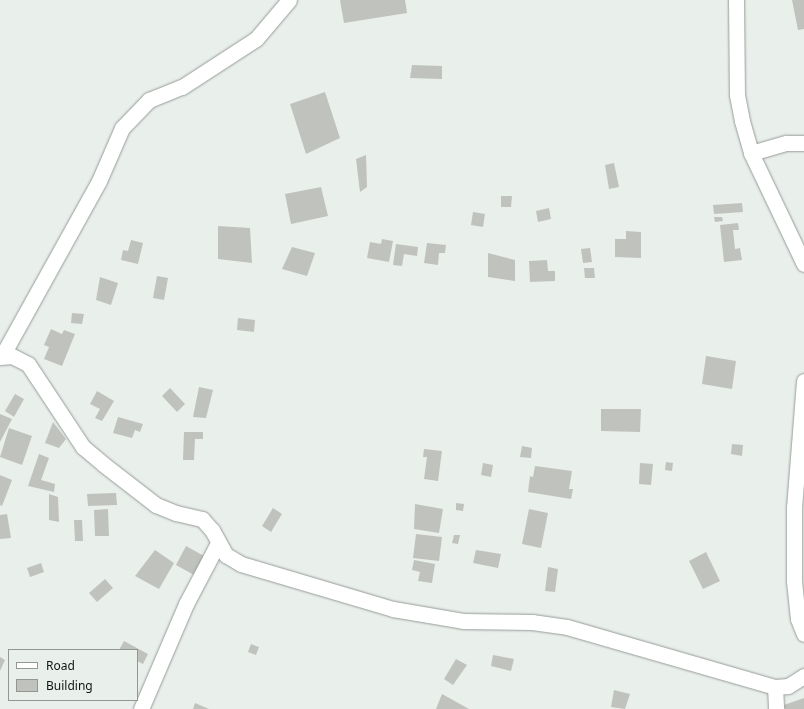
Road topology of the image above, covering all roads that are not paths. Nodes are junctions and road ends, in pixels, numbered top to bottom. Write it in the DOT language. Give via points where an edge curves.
graph roads {
  1 [pos="289,0"];
  2 [pos="736,0"];
  3 [pos="804,143"];
  4 [pos="751,153"];
  5 [pos="804,264"];
  6 [pos="1,357"];
  7 [pos="804,381"];
  8 [pos="218,543"];
  9 [pos="804,634"];
  10 [pos="804,676"];
  11 [pos="776,687"];
  12 [pos="141,709"];
  13 [pos="776,709"];
  1 -- 6 [label="street" via="256,39 182,87 149,100 122,128 99,181"];
  2 -- 4 [label="street" via="737,96"];
  3 -- 4 [label="street" via="787,143"];
  4 -- 5 [label="street"];
  6 -- 8 [label="street" via="12,356 28,364 83,447 156,505 202,519 212,530"];
  7 -- 9 [label="street" via="794,507 794,581 798,619"];
  8 -- 11 [label="street" via="226,555 241,564 393,609 463,621 532,622 567,627"];
  8 -- 12 [label="street" via="186,604"];
  10 -- 11 [label="street" via="788,686"];
  11 -- 13 [label="street"];
}
